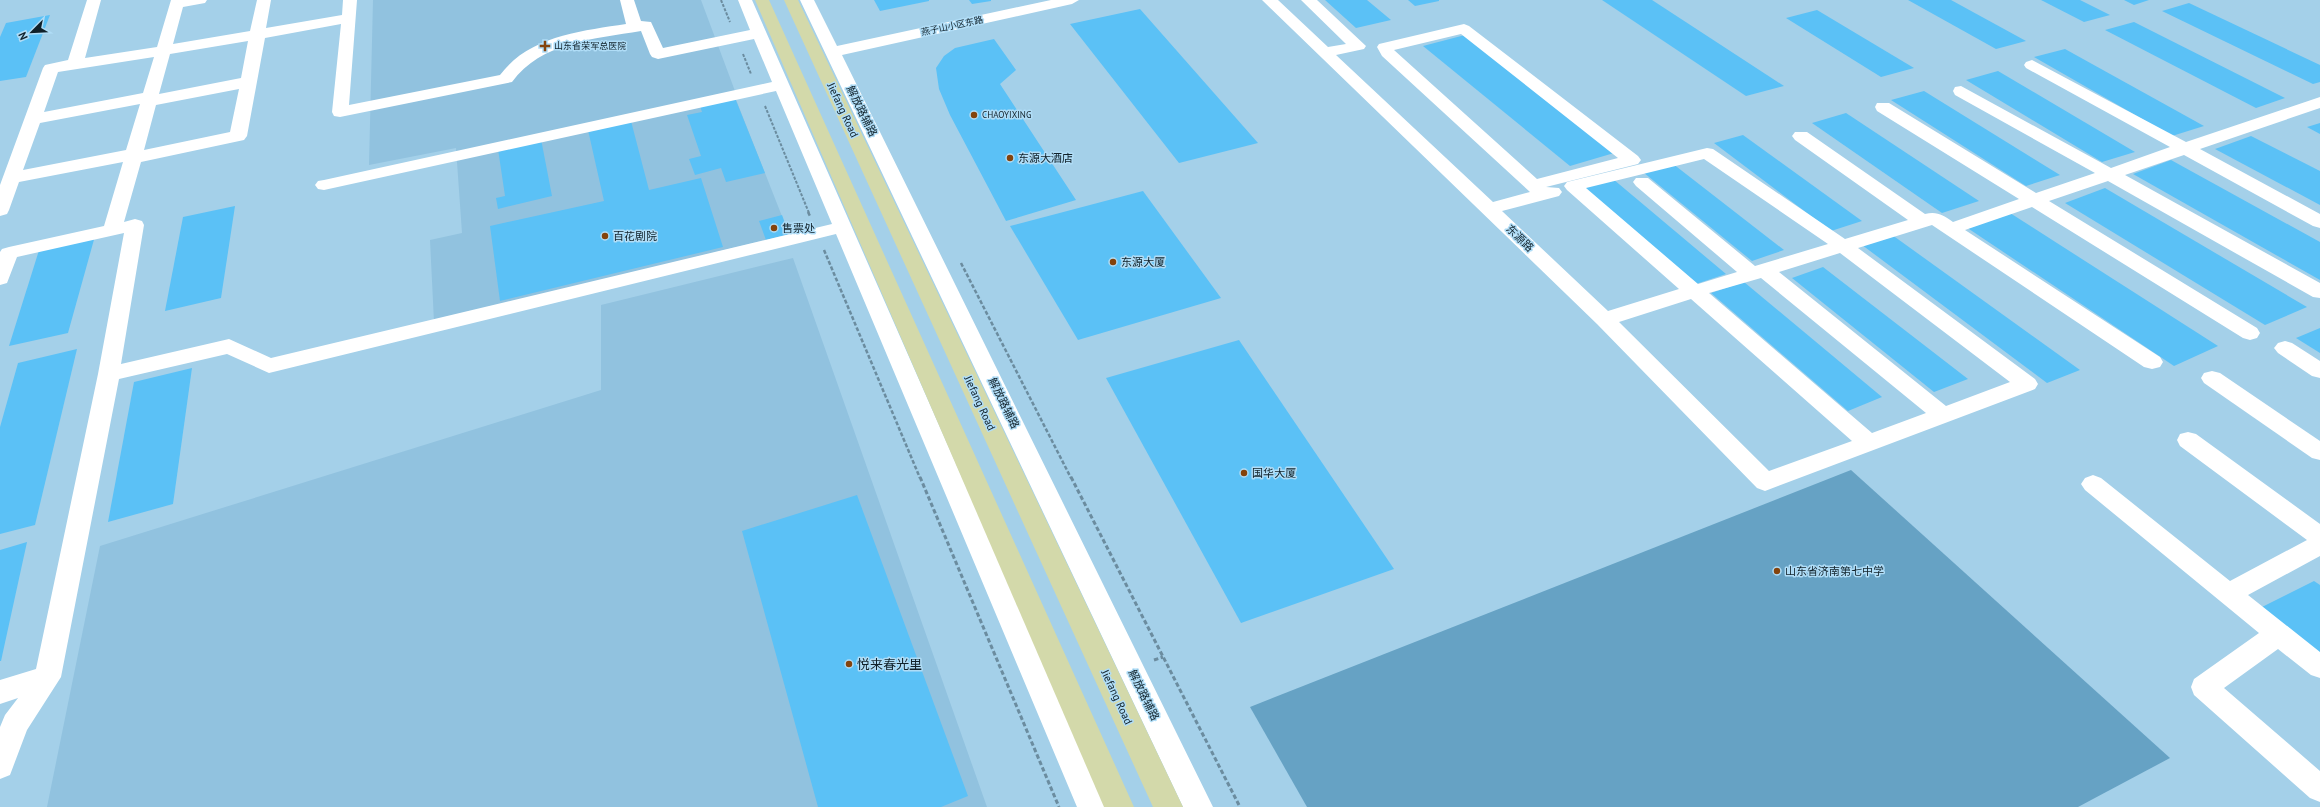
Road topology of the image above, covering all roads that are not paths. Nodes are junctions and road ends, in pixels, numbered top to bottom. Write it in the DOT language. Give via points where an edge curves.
graph roads {
  1 [pos="94,0"];
  2 [pos="200,0"];
  3 [pos="264,0"];
  4 [pos="350,0"];
  5 [pos="627,0"];
  6 [pos="745,0"];
  7 [pos="762,0"];
  8 [pos="791,0"];
  9 [pos="807,0"];
  10 [pos="1072,0"];
  11 [pos="1269,0"];
  12 [pos="1308,0"];
  13 [pos="177,2"];
  14 [pos="349,18"];
  15 [pos="635,27"];
  16 [pos="759,33"];
  17 [pos="258,35"];
  18 [pos="163,51"];
  19 [pos="832,52"];
  20 [pos="1324,53"];
  21 [pos="75,64"];
  22 [pos="2032,65"];
  23 [pos="248,82"];
  24 [pos="782,85"];
  25 [pos="1961,91"];
  26 [pos="149,99"];
  27 [pos="2320,102"];
  28 [pos="1883,107"];
  29 [pos="33,119"];
  30 [pos="1801,136"];
  31 [pos="2183,149"];
  32 [pos="133,156"];
  33 [pos="2110,174"];
  34 [pos="11,178"];
  35 [pos="1642,182"];
  36 [pos="324,184"];
  37 [pos="1573,186"];
  38 [pos="1538,190"];
  39 [pos="2034,200"];
  40 [pos="1489,209"];
  41 [pos="0,210"];
  42 [pos="1922,221"];
  43 [pos="2320,222"];
  44 [pos="844,227"];
  45 [pos="1950,229"];
  46 [pos="112,230"];
  47 [pos="1843,246"];
  48 [pos="5,254"];
  49 [pos="1758,272"];
  50 [pos="0,278"];
  51 [pos="1693,292"];
  52 [pos="2320,292"];
  53 [pos="1604,319"];
  54 [pos="2250,333"];
  55 [pos="2286,348"];
  56 [pos="2152,362"];
  57 [pos="2320,371"];
  58 [pos="109,374"];
  59 [pos="2212,378"];
  60 [pos="1944,416"];
  61 [pos="2188,440"];
  62 [pos="1870,444"];
  63 [pos="2320,452"];
  64 [pos="2093,484"];
  65 [pos="2319,545"];
  66 [pos="2228,594"];
  67 [pos="2278,634"];
  68 [pos="2320,667"];
  69 [pos="48,677"];
  70 [pos="0,692"];
  71 [pos="0,766"];
  72 [pos="2320,789"];
  73 [pos="1092,807"];
  74 [pos="1119,807"];
  75 [pos="1168,807"];
  76 [pos="1198,807"];
  1 -- 21 [label="street"];
  2 -- 13 [label="street"];
  3 -- 17 [label="street"];
  4 -- 14 [label="street"];
  5 -- 15 [label="street"];
  6 -- 16 [label="street"];
  7 -- 74 [label="main road"];
  8 -- 75 [label="main road, Jiefang Road"];
  9 -- 19 [label="street, 解放路辅路"];
  10 -- 19 [label="street, 燕子山小区东路"];
  11 -- 20 [label="street, 东源路"];
  12 -- 20 [label="street" via="1358,46"];
  13 -- 18 [label="street"];
  14 -- 15 [label="street" via="340,112 506,78 511,68 546,45"];
  14 -- 17 [label="street"];
  15 -- 16 [label="street" via="646,25 658,54"];
  16 -- 24 [label="street"];
  17 -- 18 [label="street"];
  17 -- 23 [label="street"];
  18 -- 21 [label="street"];
  18 -- 26 [label="street"];
  19 -- 76 [label="street, 解放路辅路"];
  20 -- 40 [label="street, 东源路"];
  21 -- 29 [label="street" via="51,68"];
  22 -- 31 [label="street"];
  23 -- 26 [label="street"];
  23 -- 32 [label="street" via="238,136"];
  24 -- 36 [label="street"];
  24 -- 44 [label="street"];
  25 -- 33 [label="street"];
  26 -- 29 [label="street"];
  26 -- 32 [label="street"];
  27 -- 31 [label="street"];
  28 -- 39 [label="street"];
  29 -- 34 [label="street"];
  30 -- 42 [label="street"];
  31 -- 33 [label="street"];
  31 -- 43 [label="street"];
  32 -- 34 [label="street"];
  32 -- 46 [label="street"];
  33 -- 39 [label="street"];
  33 -- 52 [label="street"];
  34 -- 41 [label="street"];
  35 -- 49 [label="street"];
  37 -- 38 [label="street"];
  37 -- 47 [label="street" via="1707,153"];
  37 -- 51 [label="street"];
  38 -- 38 [label="street" via="1388,53 1385,46 1464,29 1632,160"];
  38 -- 40 [label="street"];
  39 -- 45 [label="street"];
  39 -- 54 [label="street"];
  40 -- 53 [label="street, 东源路"];
  42 -- 45 [label="street" via="1934,218"];
  42 -- 47 [label="street"];
  44 -- 58 [label="street" via="269,366 229,346"];
  44 -- 73 [label="street"];
  45 -- 56 [label="street"];
  46 -- 48 [label="street"];
  46 -- 58 [label="street" via="135,225"];
  47 -- 49 [label="street"];
  47 -- 60 [label="street" via="2027,384"];
  48 -- 50 [label="street"];
  49 -- 51 [label="street"];
  49 -- 60 [label="street"];
  51 -- 53 [label="street"];
  51 -- 62 [label="street"];
  53 -- 62 [label="street, 东源路" via="1765,482"];
  55 -- 57 [label="street"];
  58 -- 69 [label="street"];
  59 -- 63 [label="street"];
  60 -- 62 [label="street"];
  61 -- 65 [label="street"];
  64 -- 66 [label="street"];
  65 -- 66 [label="street"];
  66 -- 67 [label="street"];
  67 -- 68 [label="street"];
  67 -- 72 [label="street" via="2204,687"];
  69 -- 70 [label="street"];
  69 -- 71 [label="street" via="15,724"];
}
